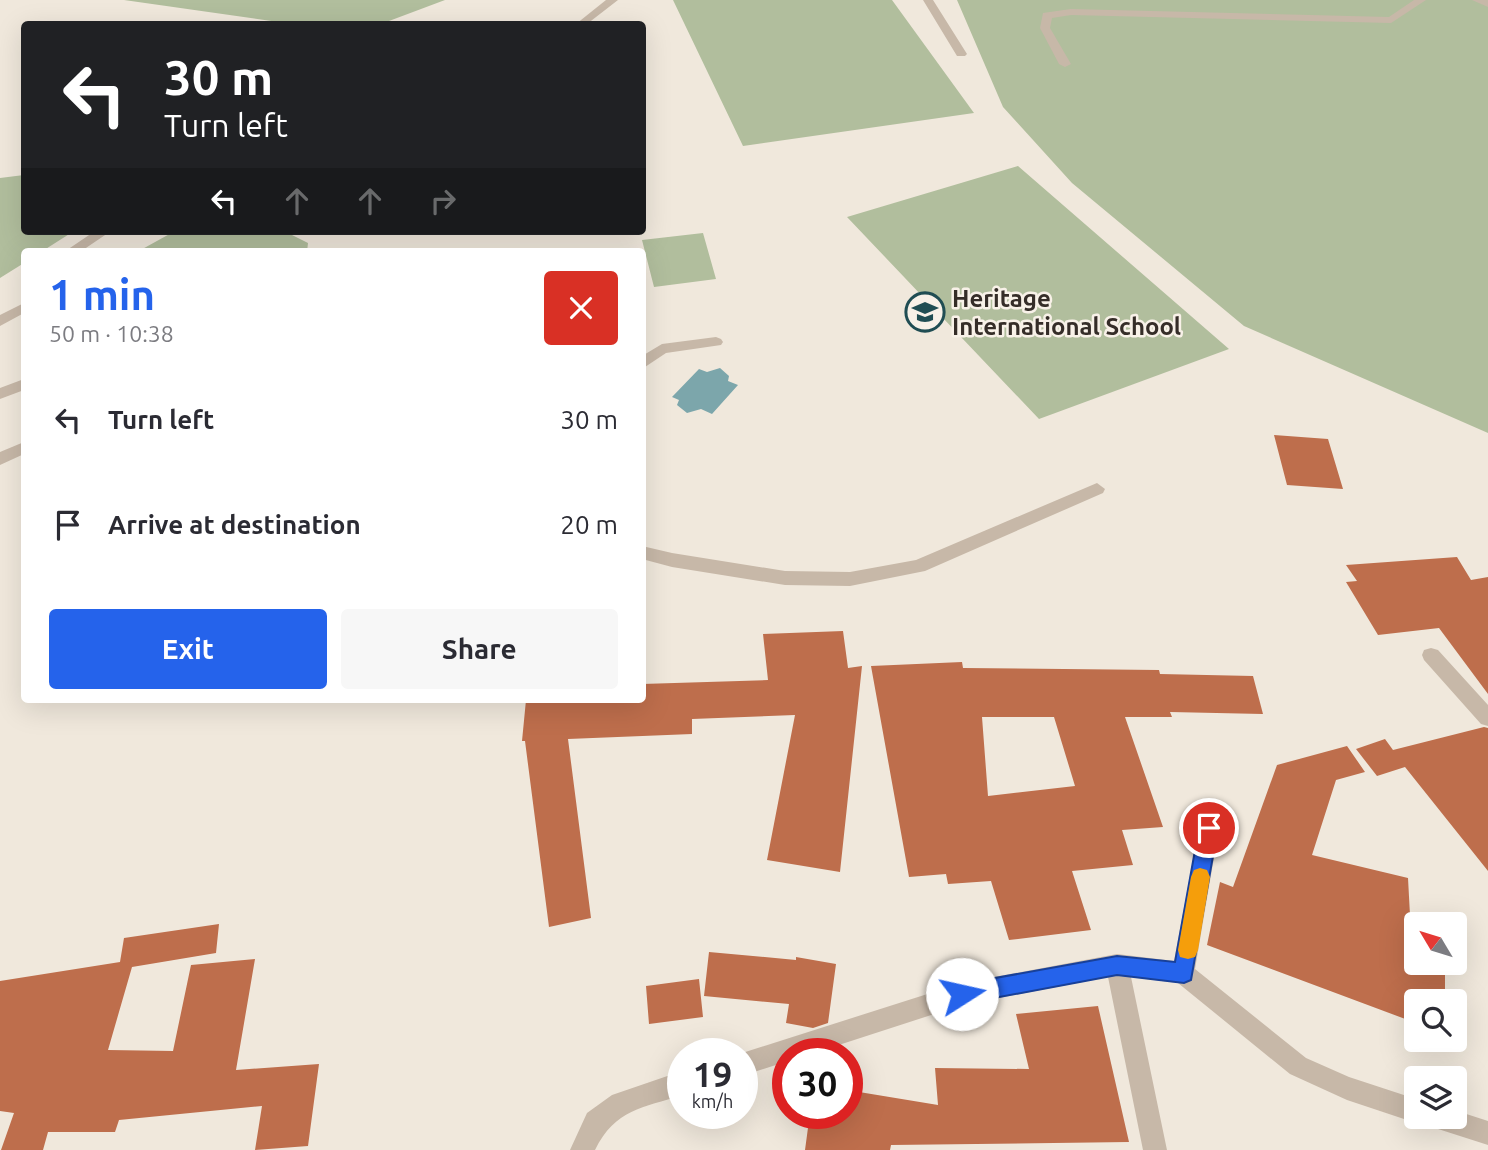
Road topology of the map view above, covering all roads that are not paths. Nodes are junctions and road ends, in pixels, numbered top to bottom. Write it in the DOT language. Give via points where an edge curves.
graph roads {
  1 [pos="613,0"];
  2 [pos="928,0"];
  3 [pos="1421,0"];
  4 [pos="1477,0"];
  5 [pos="1488,4"];
  6 [pos="585,21"];
  7 [pos="961,54"];
  8 [pos="1065,64"];
  9 [pos="98,235"];
  10 [pos="77,248"];
  11 [pos="21,309"];
  12 [pos="0,321"];
  13 [pos="716,342"];
  14 [pos="646,361"];
  15 [pos="21,385"];
  16 [pos="0,394"];
  17 [pos="21,449"];
  18 [pos="0,459"];
  19 [pos="1097,489"];
  20 [pos="646,553"];
  21 [pos="1431,656"];
  22 [pos="1488,718"];
  23 [pos="1209,828"];
  24 [pos="1117,965"];
  25 [pos="1184,973"];
  26 [pos="758,1059"];
  27 [pos="667,1088"];
  28 [pos="1404,1107"];
  29 [pos="1467,1126"];
  30 [pos="1488,1133"];
  31 [pos="582,1150"];
  32 [pos="1155,1150"];
  1 -- 6 [label="street"];
  2 -- 7 [label="street"];
  3 -- 8 [label="street" via="1391,20 1047,15 1045,28"];
  4 -- 5 [label="street"];
  9 -- 10 [label="street"];
  11 -- 12 [label="street"];
  13 -- 14 [label="street" via="662,349"];
  15 -- 16 [label="street"];
  17 -- 18 [label="street"];
  19 -- 20 [label="street" via="919,566 850,579 785,578"];
  21 -- 22 [label="street"];
  23 -- 25 [label="street"];
  24 -- 25 [label="street"];
  24 -- 26 [label="street" via="962,994"];
  24 -- 32 [label="street"];
  25 -- 28 [label="street" via="1298,1066"];
  27 -- 31 [label="street" via="620,1103 596,1122"];
  29 -- 30 [label="street"];
}
